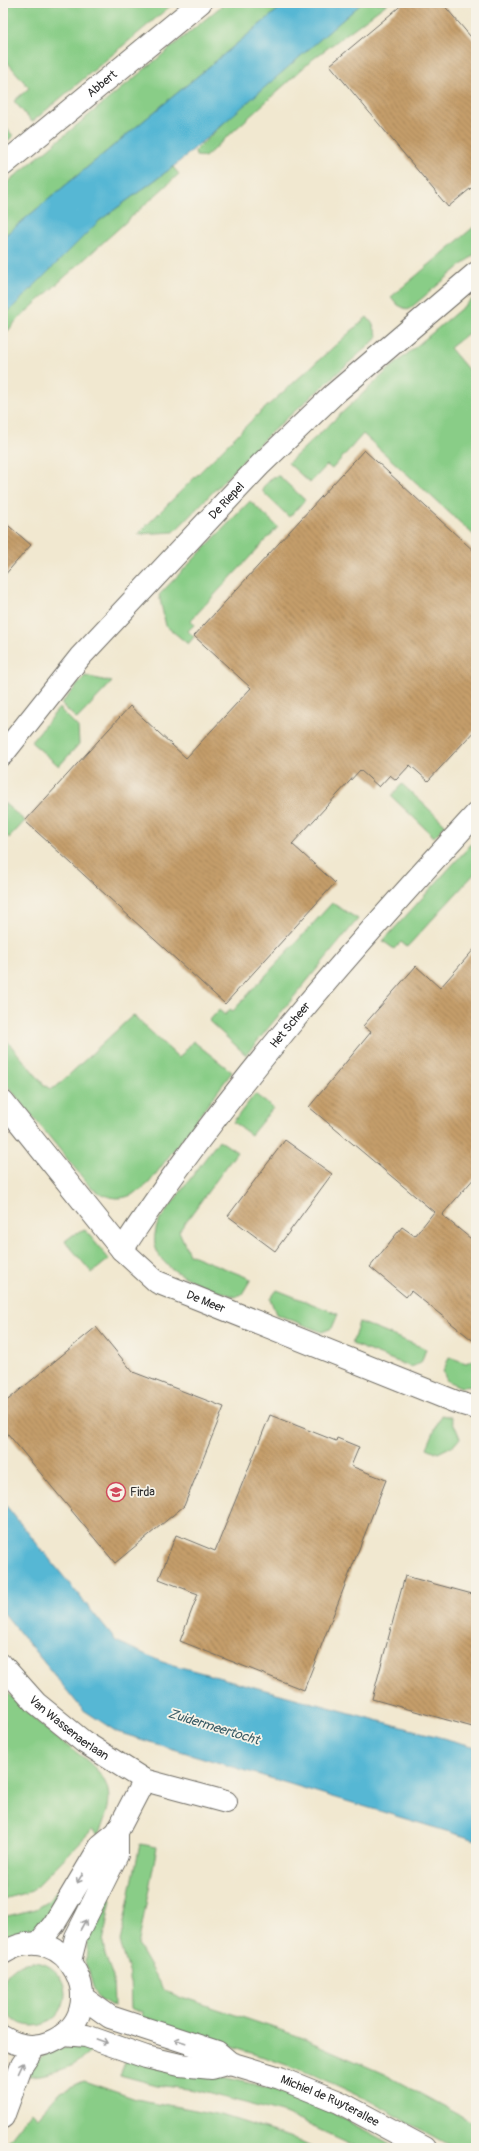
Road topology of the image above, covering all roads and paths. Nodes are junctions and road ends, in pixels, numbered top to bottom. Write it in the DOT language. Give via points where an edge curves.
graph roads {
  1 [pos="200,3"];
  2 [pos="3,165"];
  3 [pos="476,273"];
  4 [pos="3,754"];
  5 [pos="476,814"];
  6 [pos="3,1102"];
  7 [pos="122,1250"];
  8 [pos="476,1408"];
  9 [pos="3,1666"];
  10 [pos="144,1780"];
  11 [pos="226,1802"];
  12 [pos="117,1832"];
  13 [pos="38,1944"];
  14 [pos="3,1953"];
  15 [pos="70,1961"];
  16 [pos="82,1997"];
  17 [pos="64,2034"];
  18 [pos="3,2037"];
  19 [pos="35,2046"];
  20 [pos="230,2063"];
  21 [pos="3,2117"];
  22 [pos="425,2148"];
  1 -- 2 [label="street, Abbert"];
  3 -- 4 [label="street, De Riepel" via="334,394 260,465 80,657"];
  5 -- 7 [label="street, Het Scheer" via="270,1048 159,1194"];
  6 -- 7 [label="street, De Meer"];
  7 -- 8 [label="street, De Meer" via="157,1282"];
  9 -- 10 [label="street, Van Wassenaerlaan" via="36,1703 84,1742"];
  10 -- 11 [label="street, Van Wassenaerlaan"];
  10 -- 12 [label="street"];
  12 -- 13 [label="street, one-way" via="101,1845 54,1924"];
  15 -- 12 [label="street, one-way" via="76,1937 117,1855"];
  13 -- 14 [label="street" via="18,1945"];
  13 -- 15 [label="street" via="55,1950"];
  15 -- 16 [label="street" via="78,1975"];
  16 -- 17 [label="street" via="77,2017"];
  20 -- 16 [label="street, Michiel de Ruyterallee, one-way" via="218,2052 110,2017"];
  17 -- 19 [label="street" via="50,2042"];
  17 -- 20 [label="street, one-way" via="86,2036 146,2057 180,2065 212,2068"];
  18 -- 19 [label="street" via="21,2045"];
  21 -- 19 [label="street, one-way" via="22,2065"];
  20 -- 22 [label="street, Michiel de Ruyterallee" via="312,2089"];
}
